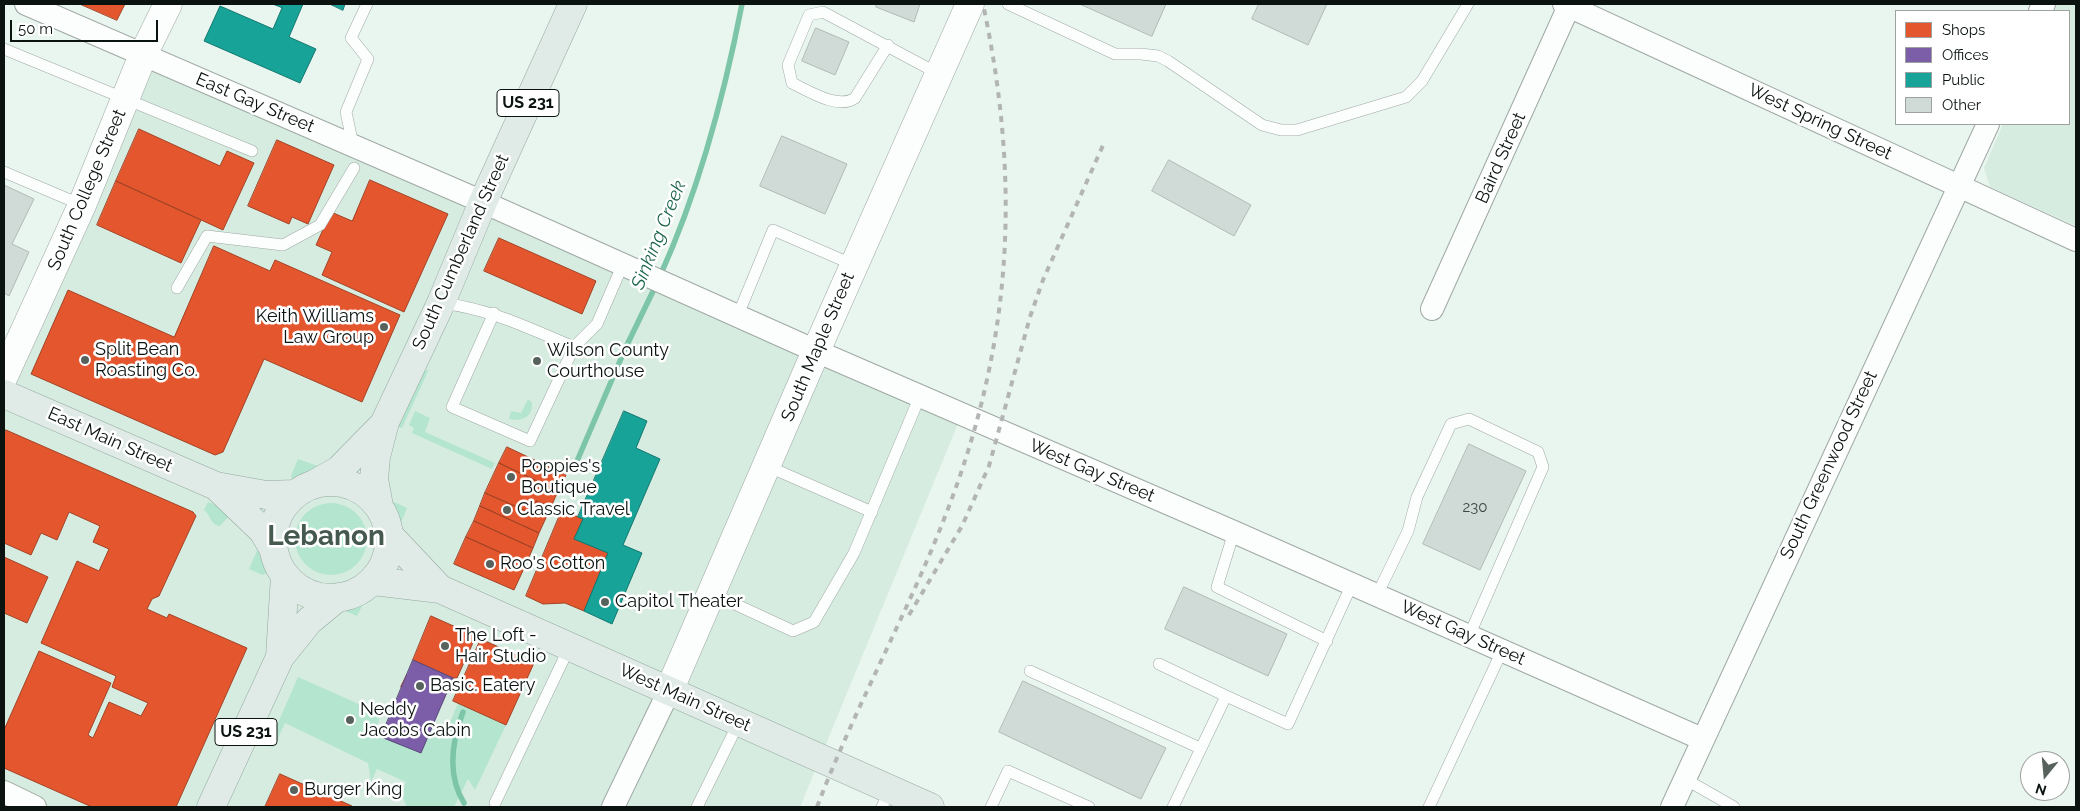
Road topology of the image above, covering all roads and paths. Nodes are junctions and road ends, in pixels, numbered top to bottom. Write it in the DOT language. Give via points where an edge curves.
graph roads {
  1 [pos="26,4"];
  2 [pos="168,4"];
  3 [pos="367,4"];
  4 [pos="573,4"];
  5 [pos="970,4"];
  6 [pos="1008,4"];
  7 [pos="1468,4"];
  8 [pos="1567,5"];
  9 [pos="888,45"];
  10 [pos="4,49"];
  11 [pos="143,55"];
  12 [pos="939,74"];
  13 [pos="125,100"];
  14 [pos="1988,125"];
  15 [pos="354,146"];
  16 [pos="252,151"];
  17 [pos="354,168"];
  18 [pos="4,172"];
  19 [pos="1959,186"];
  20 [pos="483,202"];
  21 [pos="82,205"];
  22 [pos="2076,240"];
  23 [pos="623,264"];
  24 [pos="854,265"];
  25 [pos="177,288"];
  26 [pos="441,303"];
  27 [pos="1432,309"];
  28 [pos="494,313"];
  29 [pos="738,315"];
  30 [pos="574,347"];
  31 [pos="816,351"];
  32 [pos="4,376"];
  33 [pos="4,394"];
  34 [pos="920,396"];
  35 [pos="385,422"];
  36 [pos="767,466"];
  37 [pos="216,486"];
  38 [pos="306,489"];
  39 [pos="379,506"];
  40 [pos="872,512"];
  41 [pos="1234,532"];
  42 [pos="390,536"];
  43 [pos="274,550"];
  44 [pos="285,575"];
  45 [pos="373,581"];
  46 [pos="1352,584"];
  47 [pos="440,589"];
  48 [pos="710,592"];
  49 [pos="1377,595"];
  50 [pos="338,597"];
  51 [pos="1469,636"];
  52 [pos="1328,641"];
  53 [pos="570,648"];
  54 [pos="1502,651"];
  55 [pos="280,657"];
  56 [pos="1159,664"];
  57 [pos="1030,671"];
  58 [pos="669,691"];
  59 [pos="1226,696"];
  60 [pos="739,722"];
  61 [pos="1702,739"];
  62 [pos="1200,748"];
  63 [pos="1685,779"];
  64 [pos="4,792"];
  65 [pos="886,798"];
  66 [pos="497,806"];
  67 [pos="35,807"];
  68 [pos="211,807"];
  69 [pos="613,807"];
  70 [pos="697,807"];
  71 [pos="930,807"];
  72 [pos="991,807"];
  73 [pos="1089,807"];
  74 [pos="1173,807"];
  75 [pos="1429,807"];
  76 [pos="1672,807"];
  77 [pos="1734,807"];
  1 -- 11 [label="street, East Gay Street"];
  2 -- 11 [label="street, South College Street"];
  3 -- 15 [label="lane" via="351,38 368,59 346,112"];
  4 -- 20 [label="main road, South Cumberland Street / US 231"];
  5 -- 12 [label="street, South Maple Street"];
  6 -- 7 [label="lane" via="1115,54 1158,56 1262,125 1281,130 1297,130 1406,97 1422,82"];
  8 -- 19 [label="street, West Spring Street"];
  8 -- 27 [label="street, Baird Street"];
  9 -- 9 [label="lane" via="823,12 809,15 788,65 792,83 833,101 849,102 855,98"];
  9 -- 12 [label="lane"];
  10 -- 13 [label="lane"];
  11 -- 13 [label="street, South College Street"];
  11 -- 15 [label="street, East Gay Street"];
  12 -- 24 [label="street, South Maple Street"];
  13 -- 16 [label="lane"];
  13 -- 21 [label="street, South College Street"];
  14 -- 19 [label="street, South Greenwood Street"];
  15 -- 20 [label="street, East Gay Street"];
  17 -- 25 [label="lane" via="320,225 283,245 207,236"];
  18 -- 21 [label="lane"];
  19 -- 22 [label="street, West Spring Street"];
  19 -- 61 [label="street, South Greenwood Street"];
  20 -- 23 [label="street, West Gay Street"];
  20 -- 26 [label="main road, South Cumberland Street / US 231"];
  21 -- 32 [label="street, South College Street"];
  23 -- 29 [label="street, West Gay Street"];
  23 -- 30 [label="lane" via="597,324"];
  24 -- 29 [label="lane" via="773,230"];
  24 -- 31 [label="street, South Maple Street"];
  26 -- 28 [label="lane"];
  26 -- 35 [label="main road, South Cumberland Street / US 231"];
  28 -- 30 [label="lane"];
  28 -- 30 [label="lane" via="452,407 530,441"];
  29 -- 31 [label="street, West Gay Street"];
  31 -- 34 [label="street, West Gay Street"];
  31 -- 36 [label="street, South Maple Street"];
  33 -- 37 [label="main road, East Main Street"];
  34 -- 40 [label="lane"];
  34 -- 41 [label="street, West Gay Street"];
  35 -- 38 [label="main road" via="339,470"];
  35 -- 39 [label="main road, South Cumberland Street / US 231" via="374,479"];
  36 -- 40 [label="lane"];
  36 -- 48 [label="street, South Maple Street"];
  37 -- 38 [label="main road, East Main Street" via="266,495"];
  37 -- 43 [label="main road, East Main Street" via="263,531"];
  38 -- 39 [label="main road, US 231" via="334,481 351,485"];
  38 -- 43 [label="main road, US 231" via="283,508 275,524"];
  39 -- 42 [label="main road, US 231" via="387,520"];
  40 -- 48 [label="lane" via="854,553 814,622 793,630"];
  41 -- 46 [label="street, West Gay Street"];
  41 -- 52 [label="lane" via="1217,587"];
  42 -- 45 [label="main road, US 231" via="386,560"];
  42 -- 47 [label="main road, West Main Street"];
  43 -- 44 [label="main road, US 231"];
  44 -- 50 [label="main road, US 231" via="308,593"];
  44 -- 55 [label="main road, US 231"];
  45 -- 47 [label="main road, West Main Street"];
  45 -- 50 [label="main road, US 231" via="351,595"];
  46 -- 49 [label="street, West Gay Street"];
  46 -- 52 [label="lane"];
  47 -- 53 [label="main road, West Main Street"];
  48 -- 58 [label="street, South Maple Street"];
  49 -- 51 [label="street, West Gay Street"];
  49 -- 51 [label="lane" via="1408,531 1417,497 1451,424 1469,419 1538,452 1543,467"];
  50 -- 55 [label="main road, US 231" via="309,621"];
  51 -- 54 [label="street, West Gay Street"];
  52 -- 59 [label="lane" via="1288,724"];
  53 -- 58 [label="main road, West Main Street"];
  53 -- 66 [label="lane"];
  54 -- 61 [label="street, West Gay Street"];
  54 -- 75 [label="lane"];
  55 -- 68 [label="main road, US 231"];
  56 -- 59 [label="lane"];
  57 -- 62 [label="lane"];
  58 -- 60 [label="main road, West Main Street"];
  58 -- 69 [label="street"];
  59 -- 62 [label="lane"];
  60 -- 65 [label="main road, West Main Street"];
  60 -- 70 [label="lane"];
  61 -- 63 [label="street, South Greenwood Street"];
  62 -- 74 [label="lane"];
  63 -- 76 [label="street, South Greenwood Street"];
  63 -- 77 [label="lane"];
  64 -- 67 [label="street"];
  65 -- 71 [label="main road, West Main Street"];
  72 -- 73 [label="lane" via="1008,771"];
}
